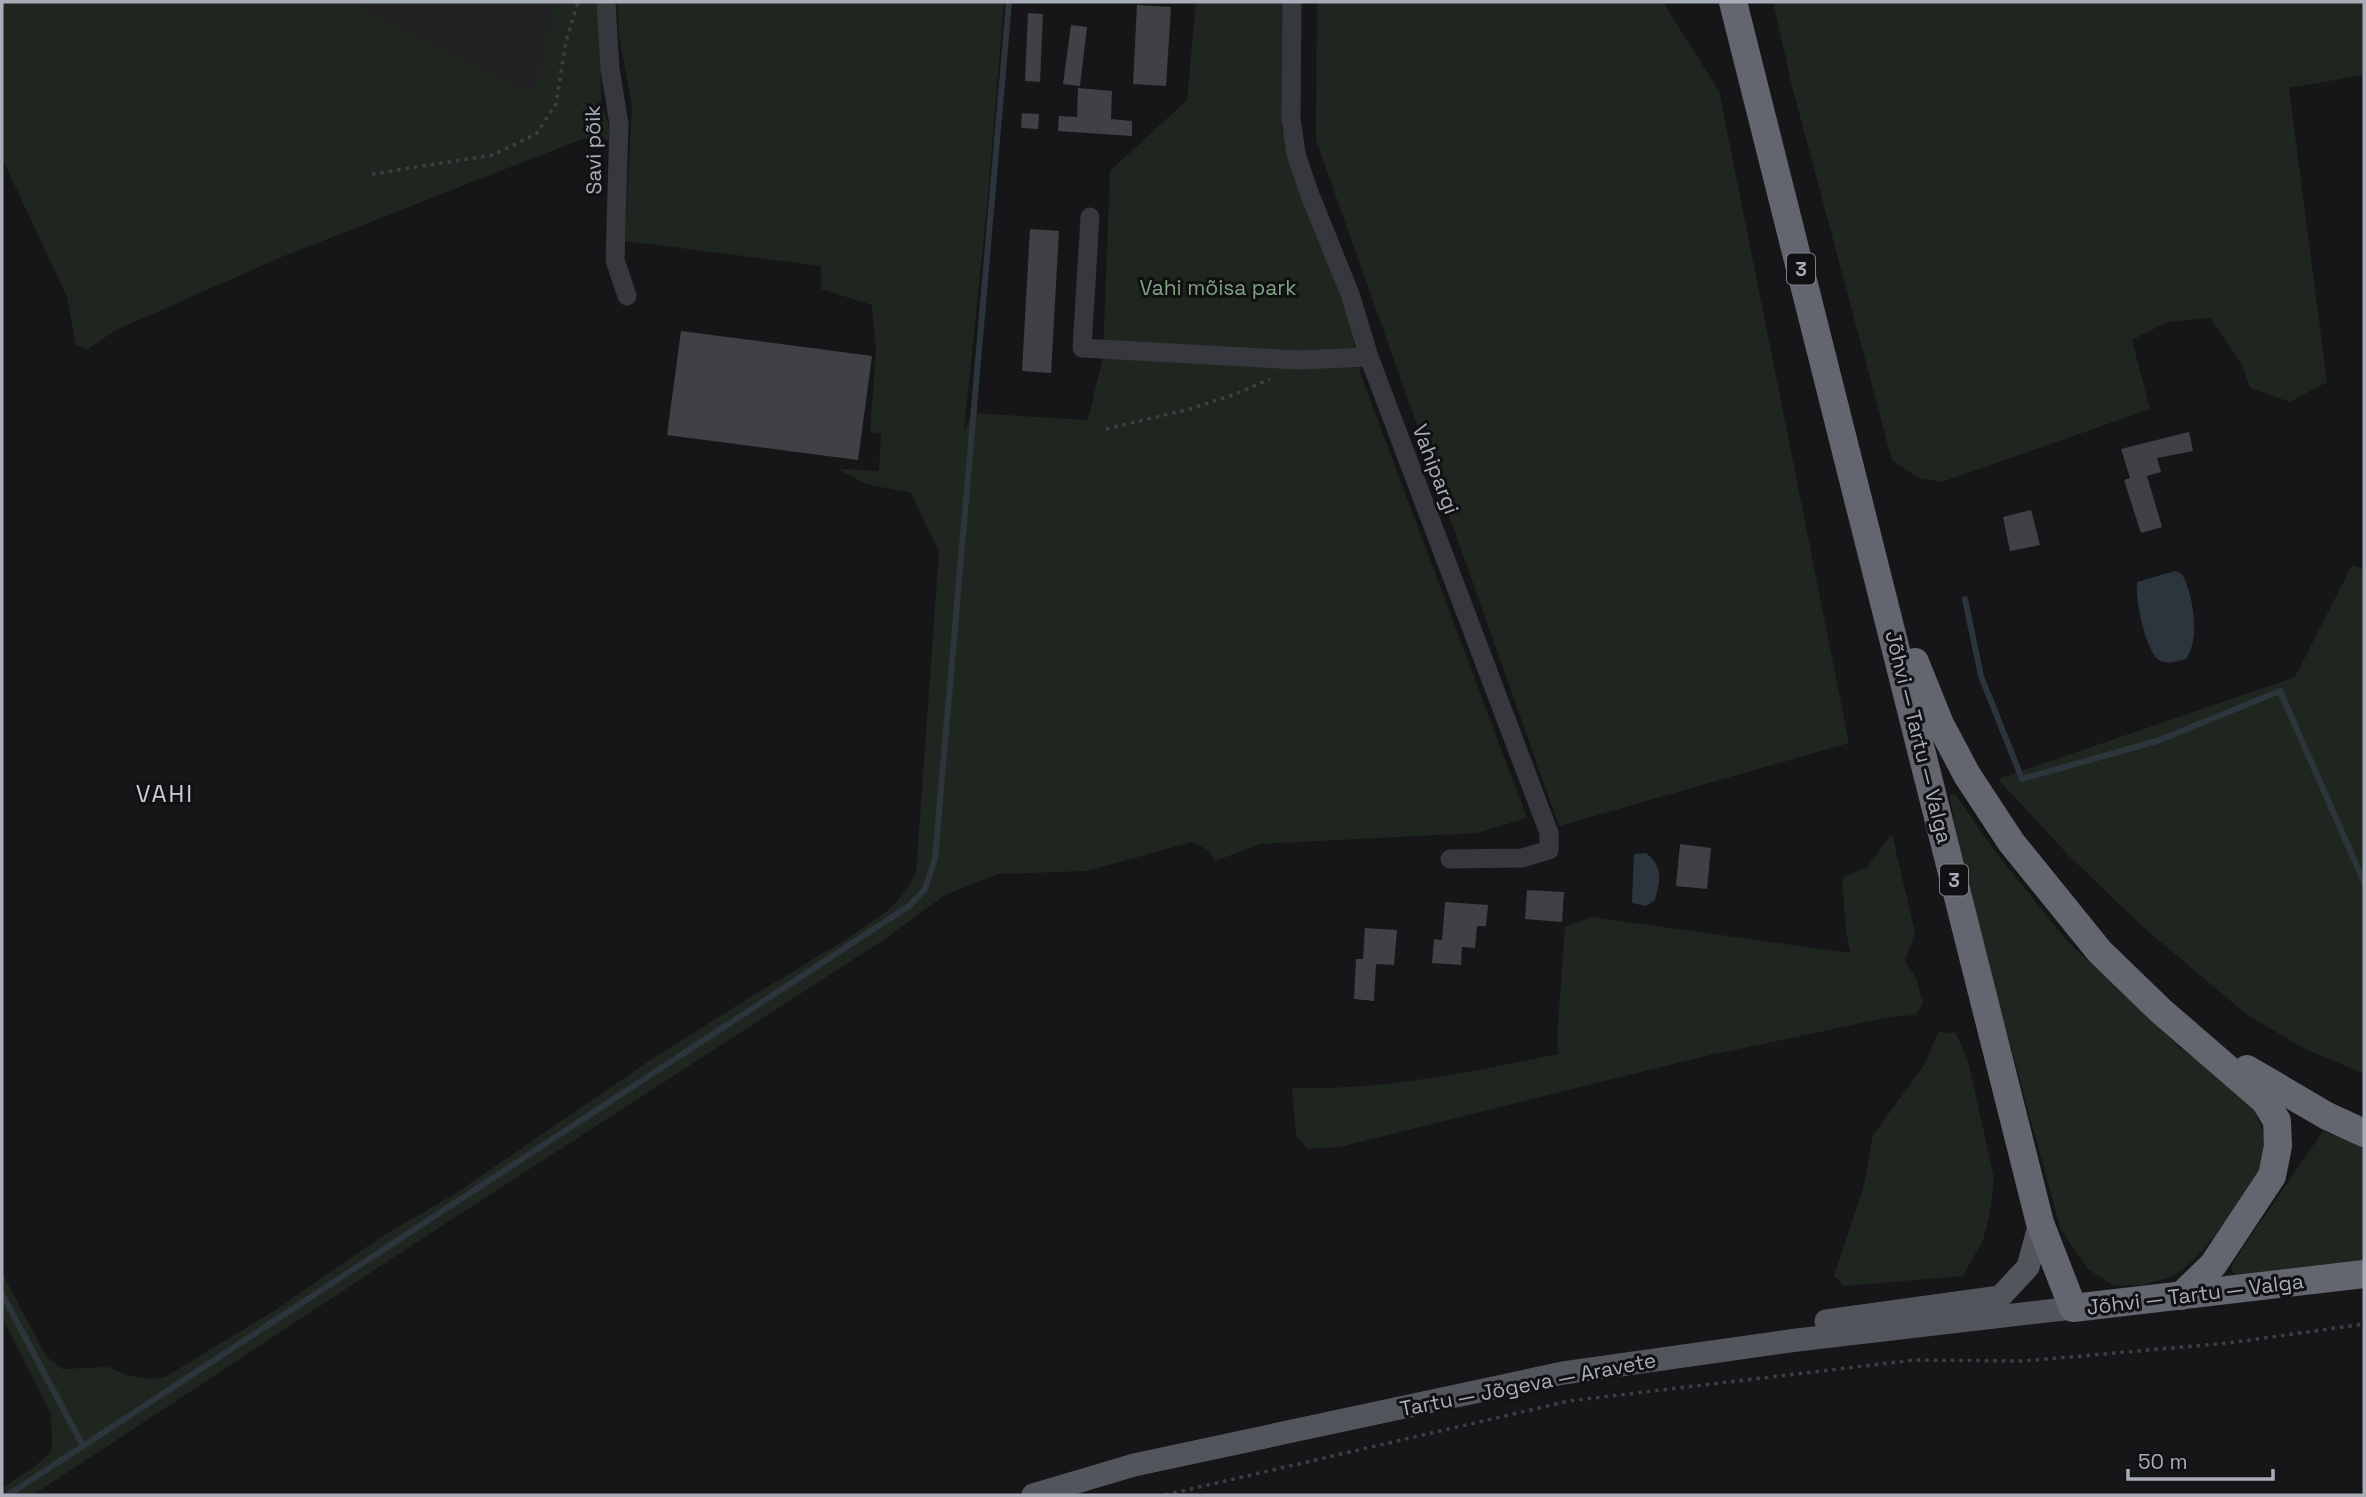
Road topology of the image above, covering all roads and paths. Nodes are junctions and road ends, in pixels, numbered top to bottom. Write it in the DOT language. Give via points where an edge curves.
graph roads {
  1 [pos="578,2"];
  2 [pos="606,2"];
  3 [pos="1292,2"];
  4 [pos="1733,2"];
  5 [pos="372,174"];
  6 [pos="1090,217"];
  7 [pos="627,296"];
  8 [pos="1369,356"];
  9 [pos="1298,360"];
  10 [pos="1106,429"];
  11 [pos="1869,537"];
  12 [pos="1450,859"];
  13 [pos="2161,1011"];
  14 [pos="2364,1133"];
  15 [pos="2040,1223"];
  16 [pos="2364,1275"];
  17 [pos="2181,1296"];
  18 [pos="2073,1308"];
  19 [pos="2364,1324"];
  20 [pos="1797,1340"];
  21 [pos="1032,1495"];
  22 [pos="1165,1495"];
  1 -- 5 [label="path" via="566,41 556,104 536,134 493,155"];
  2 -- 7 [label="street, Savi põik" via="619,124 615,260"];
  3 -- 8 [label="street, Vahipargi" via="1291,118 1296,154"];
  4 -- 11 [label="highway, Jõhvi — Tartu — Valga / 3"];
  6 -- 9 [label="street" via="1082,348"];
  8 -- 9 [label="street"];
  8 -- 12 [label="street, Vahipargi" via="1549,833 1549,850 1522,858"];
  9 -- 10 [label="path" via="1233,395"];
  11 -- 13 [label="highway" via="1940,724 1967,775 2011,842 2100,952"];
  11 -- 15 [label="highway, Jõhvi — Tartu — Valga / 3"];
  13 -- 14 [label="highway" via="2251,1072"];
  13 -- 17 [label="highway" via="2265,1101 2277,1121 2272,1176 2213,1265"];
  15 -- 18 [label="highway, Jõhvi — Tartu — Valga / 3"];
  15 -- 20 [label="main road" via="2028,1267 2000,1297 1825,1322"];
  16 -- 17 [label="highway, Jõhvi — Tartu — Valga"];
  17 -- 18 [label="highway, Jõhvi — Tartu — Valga"];
  18 -- 20 [label="main road, Tartu — Jõgeva — Aravete"];
  19 -- 22 [label="path" via="2229,1343 2023,1361 1914,1360 1569,1401"];
  20 -- 21 [label="main road, Tartu — Jõgeva — Aravete" via="1563,1373 1134,1465"];
}
